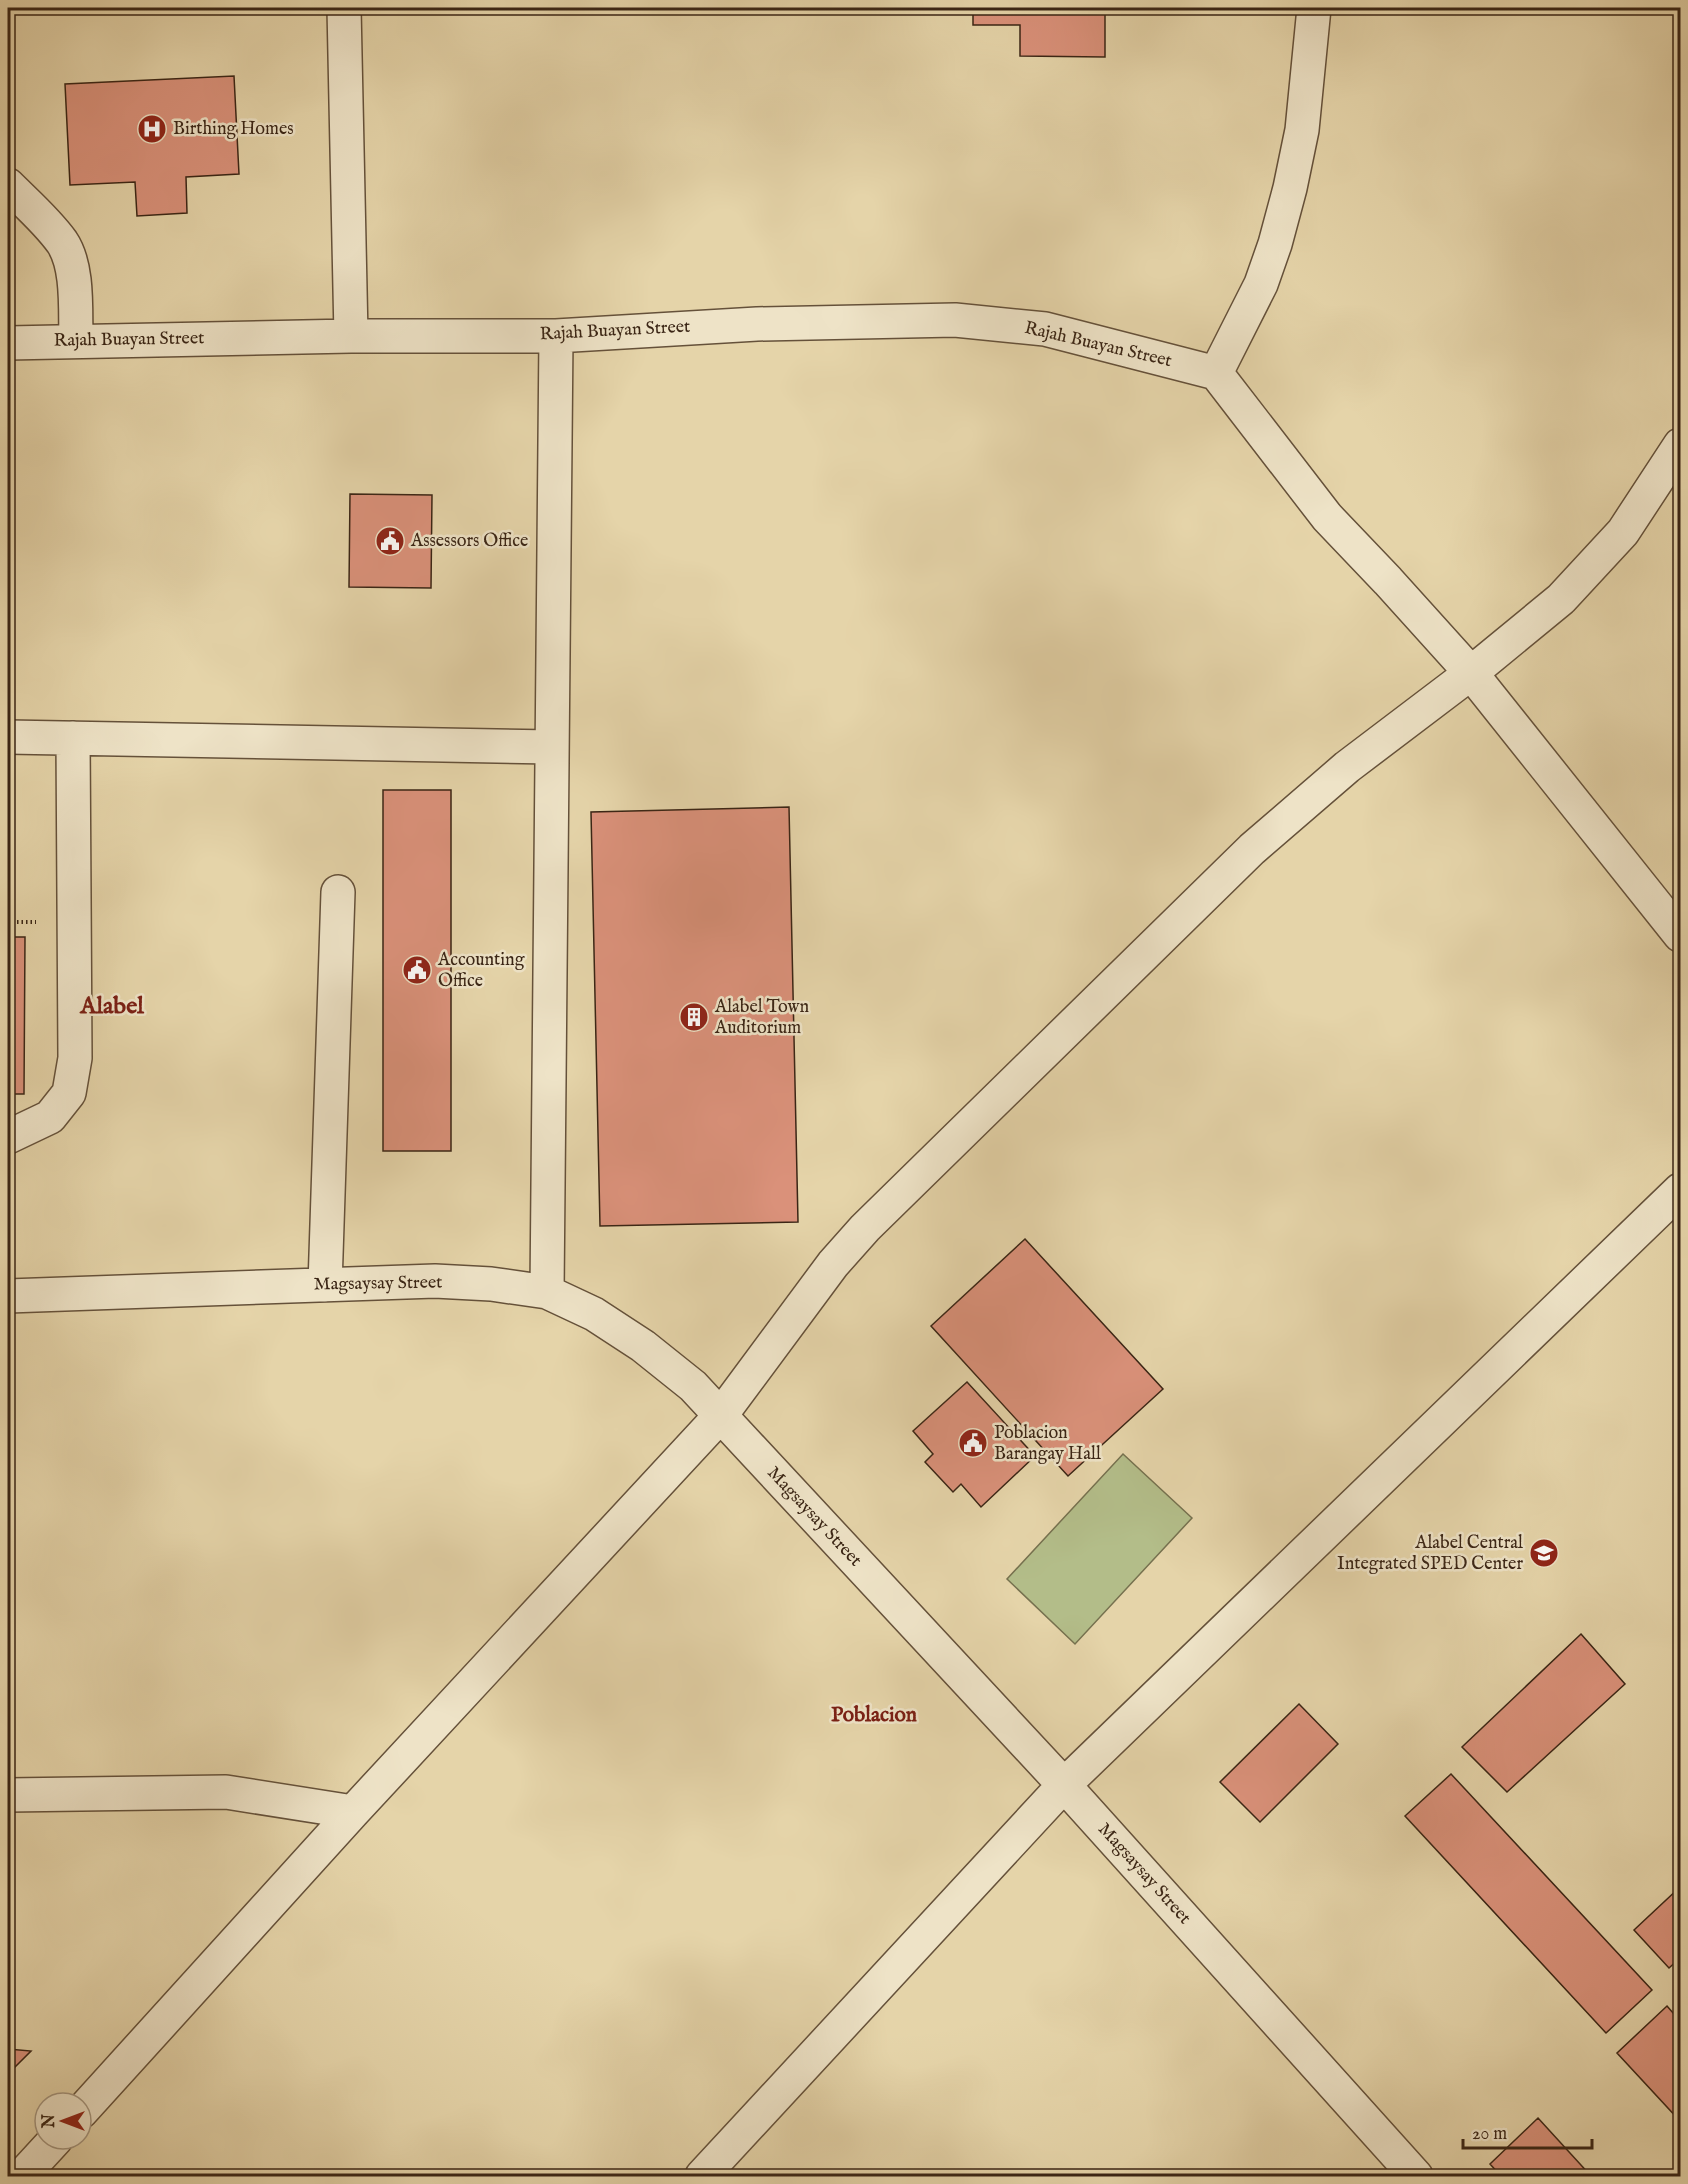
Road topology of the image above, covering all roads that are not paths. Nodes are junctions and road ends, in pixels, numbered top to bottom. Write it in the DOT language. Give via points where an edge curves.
graph roads {
  1 [pos="344,8"];
  2 [pos="1314,8"];
  3 [pos="8,185"];
  4 [pos="351,336"];
  5 [pos="556,336"];
  6 [pos="76,341"];
  7 [pos="8,343"];
  8 [pos="1216,373"];
  9 [pos="1680,445"];
  10 [pos="1471,673"];
  11 [pos="8,737"];
  12 [pos="73,738"];
  13 [pos="552,747"];
  14 [pos="338,892"];
  15 [pos="1680,934"];
  16 [pos="8,1137"];
  17 [pos="1680,1190"];
  18 [pos="325,1285"];
  19 [pos="547,1292"];
  20 [pos="8,1296"];
  21 [pos="720,1415"];
  22 [pos="1064,1785"];
  23 [pos="8,1795"];
  24 [pos="353,1812"];
  25 [pos="93,2099"];
  26 [pos="45,2151"];
  27 [pos="1412,2175"];
  28 [pos="22,2176"];
  29 [pos="702,2176"];
  1 -- 4 [label="street"];
  2 -- 8 [label="street" via="1302,130 1287,200 1261,284"];
  3 -- 6 [label="street" via="51,228 69,256"];
  4 -- 5 [label="street, Rajah Buayan Street"];
  4 -- 6 [label="street, Rajah Buayan Street"];
  5 -- 8 [label="street, Rajah Buayan Street" via="757,324 955,320 1045,328"];
  5 -- 13 [label="street"];
  6 -- 7 [label="street, Rajah Buayan Street"];
  8 -- 10 [label="street" via="1327,517"];
  9 -- 10 [label="street" via="1623,532 1561,599"];
  10 -- 15 [label="street"];
  10 -- 21 [label="street" via="1347,767 1252,849 866,1228 833,1264"];
  11 -- 12 [label="street"];
  12 -- 13 [label="street"];
  12 -- 16 [label="street" via="75,1058 69,1093 50,1117"];
  13 -- 19 [label="street"];
  14 -- 18 [label="street"];
  17 -- 22 [label="street"];
  18 -- 19 [label="street, Magsaysay Street" via="435,1281"];
  18 -- 20 [label="street, Magsaysay Street"];
  19 -- 21 [label="street, Magsaysay Street" via="594,1314 643,1346 693,1386"];
  21 -- 22 [label="street, Magsaysay Street"];
  21 -- 24 [label="street"];
  22 -- 27 [label="street, Magsaysay Street"];
  22 -- 29 [label="street"];
  23 -- 24 [label="street" via="226,1792"];
  24 -- 25 [label="street"];
  26 -- 28 [label="street"];
}
